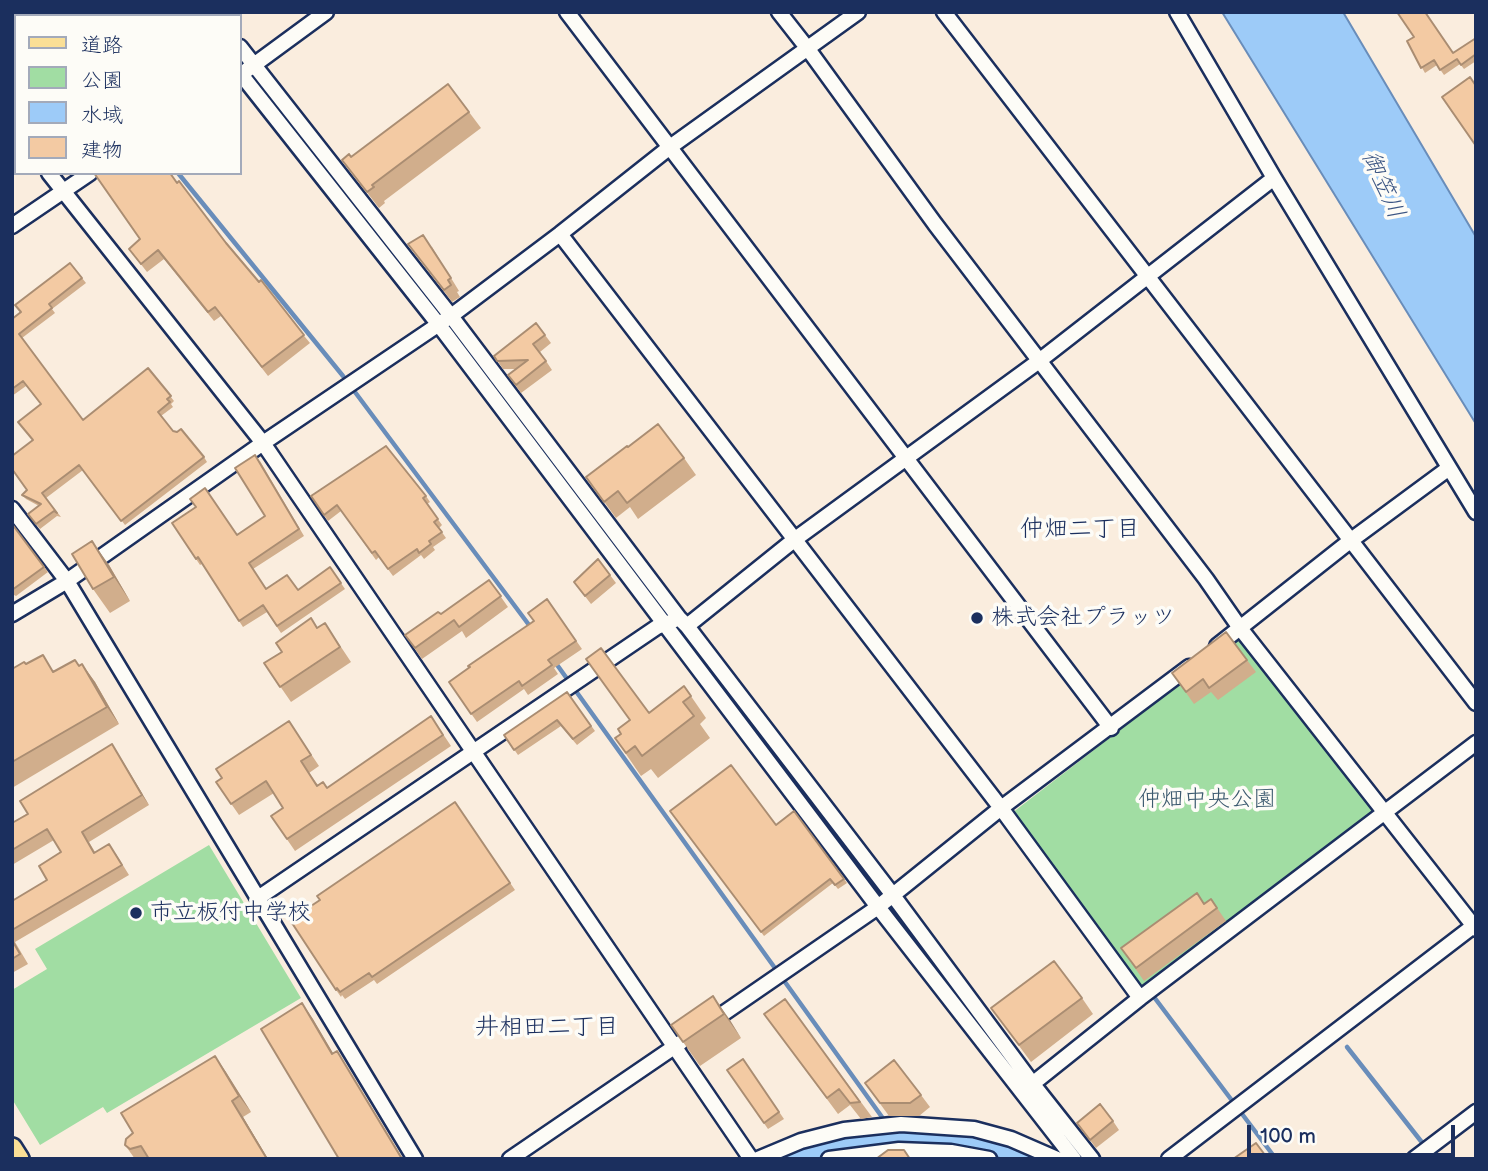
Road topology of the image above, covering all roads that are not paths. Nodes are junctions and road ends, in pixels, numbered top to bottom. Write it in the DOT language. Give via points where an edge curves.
graph roads {
  1 [pos="326,12"];
  2 [pos="567,12"];
  3 [pos="779,12"];
  4 [pos="858,12"];
  5 [pos="944,12"];
  6 [pos="1177,12"];
  7 [pos="808,49"];
  8 [pos="242,50"];
  9 [pos="254,65"];
  10 [pos="242,73"];
  11 [pos="242,77"];
  12 [pos="670,147"];
  13 [pos="51,175"];
  14 [pos="87,175"];
  15 [pos="1274,178"];
  16 [pos="63,191"];
  17 [pos="12,226"];
  18 [pos="560,234"];
  19 [pos="1147,277"];
  20 [pos="452,316"];
  21 [pos="439,325"];
  22 [pos="1039,360"];
  23 [pos="262,443"];
  24 [pos="907,458"];
  25 [pos="1449,468"];
  26 [pos="12,509"];
  27 [pos="1476,512"];
  28 [pos="794,540"];
  29 [pos="1350,541"];
  30 [pos="68,581"];
  31 [pos="12,614"];
  32 [pos="677,623"];
  33 [pos="1240,628"];
  34 [pos="1476,703"];
  35 [pos="1111,728"];
  36 [pos="1476,743"];
  37 [pos="471,751"];
  38 [pos="1001,808"];
  39 [pos="1385,813"];
  40 [pos="892,894"];
  41 [pos="258,898"];
  42 [pos="878,906"];
  43 [pos="1475,926"];
  44 [pos="1140,998"];
  45 [pos="673,1048"];
  46 [pos="1028,1088"];
  47 [pos="1476,1112"];
  48 [pos="12,1148"];
  49 [pos="953,1156"];
  50 [pos="1420,1157"];
  51 [pos="19,1159"];
  52 [pos="415,1159"];
  53 [pos="510,1159"];
  54 [pos="751,1159"];
  55 [pos="758,1159"];
  56 [pos="829,1159"];
  57 [pos="989,1159"];
  58 [pos="1057,1159"];
  59 [pos="1074,1159"];
  60 [pos="1092,1159"];
  61 [pos="1169,1159"];
  1 -- 9 [label="street"];
  2 -- 12 [label="street"];
  3 -- 7 [label="street"];
  4 -- 7 [label="street"];
  5 -- 19 [label="street"];
  6 -- 15 [label="street"];
  7 -- 12 [label="street"];
  7 -- 22 [label="street"];
  8 -- 9 [label="street"];
  9 -- 10 [label="street"];
  9 -- 20 [label="street"];
  11 -- 21 [label="street"];
  12 -- 18 [label="street"];
  12 -- 24 [label="street"];
  13 -- 16 [label="street"];
  14 -- 16 [label="street"];
  15 -- 19 [label="street"];
  15 -- 25 [label="street"];
  16 -- 17 [label="street"];
  16 -- 23 [label="street"];
  18 -- 20 [label="street"];
  18 -- 28 [label="street"];
  19 -- 22 [label="street"];
  19 -- 29 [label="street"];
  20 -- 21 [label="street"];
  20 -- 32 [label="street"];
  21 -- 23 [label="street"];
  21 -- 32 [label="street"];
  22 -- 24 [label="street"];
  22 -- 33 [label="street"];
  23 -- 30 [label="street"];
  23 -- 37 [label="street"];
  24 -- 28 [label="street"];
  24 -- 35 [label="street"];
  25 -- 27 [label="street"];
  25 -- 29 [label="street"];
  26 -- 30 [label="street"];
  28 -- 32 [label="street"];
  28 -- 38 [label="street"];
  29 -- 33 [label="street"];
  29 -- 34 [label="street"];
  30 -- 31 [label="street"];
  30 -- 41 [label="street"];
  32 -- 37 [label="street" via="657,627"];
  32 -- 40 [label="street"];
  32 -- 42 [label="street"];
  33 -- 35 [label="street"];
  33 -- 39 [label="street"];
  35 -- 38 [label="street"];
  36 -- 39 [label="street"];
  37 -- 41 [label="street"];
  37 -- 45 [label="street"];
  38 -- 40 [label="street"];
  38 -- 44 [label="street"];
  39 -- 43 [label="street"];
  39 -- 44 [label="street"];
  40 -- 42 [label="street"];
  40 -- 46 [label="street"];
  41 -- 52 [label="street"];
  42 -- 45 [label="street"];
  42 -- 46 [label="street"];
  43 -- 61 [label="street"];
  44 -- 46 [label="street"];
  45 -- 53 [label="street"];
  45 -- 54 [label="street"];
  46 -- 59 [label="street"];
  46 -- 60 [label="street"];
  47 -- 50 [label="street"];
  48 -- 51 [label="main road"];
  49 -- 56 [label="street" via="899,1150"];
  49 -- 57 [label="street"];
  55 -- 58 [label="street" via="845,1130 901,1124 974,1129"];
}
